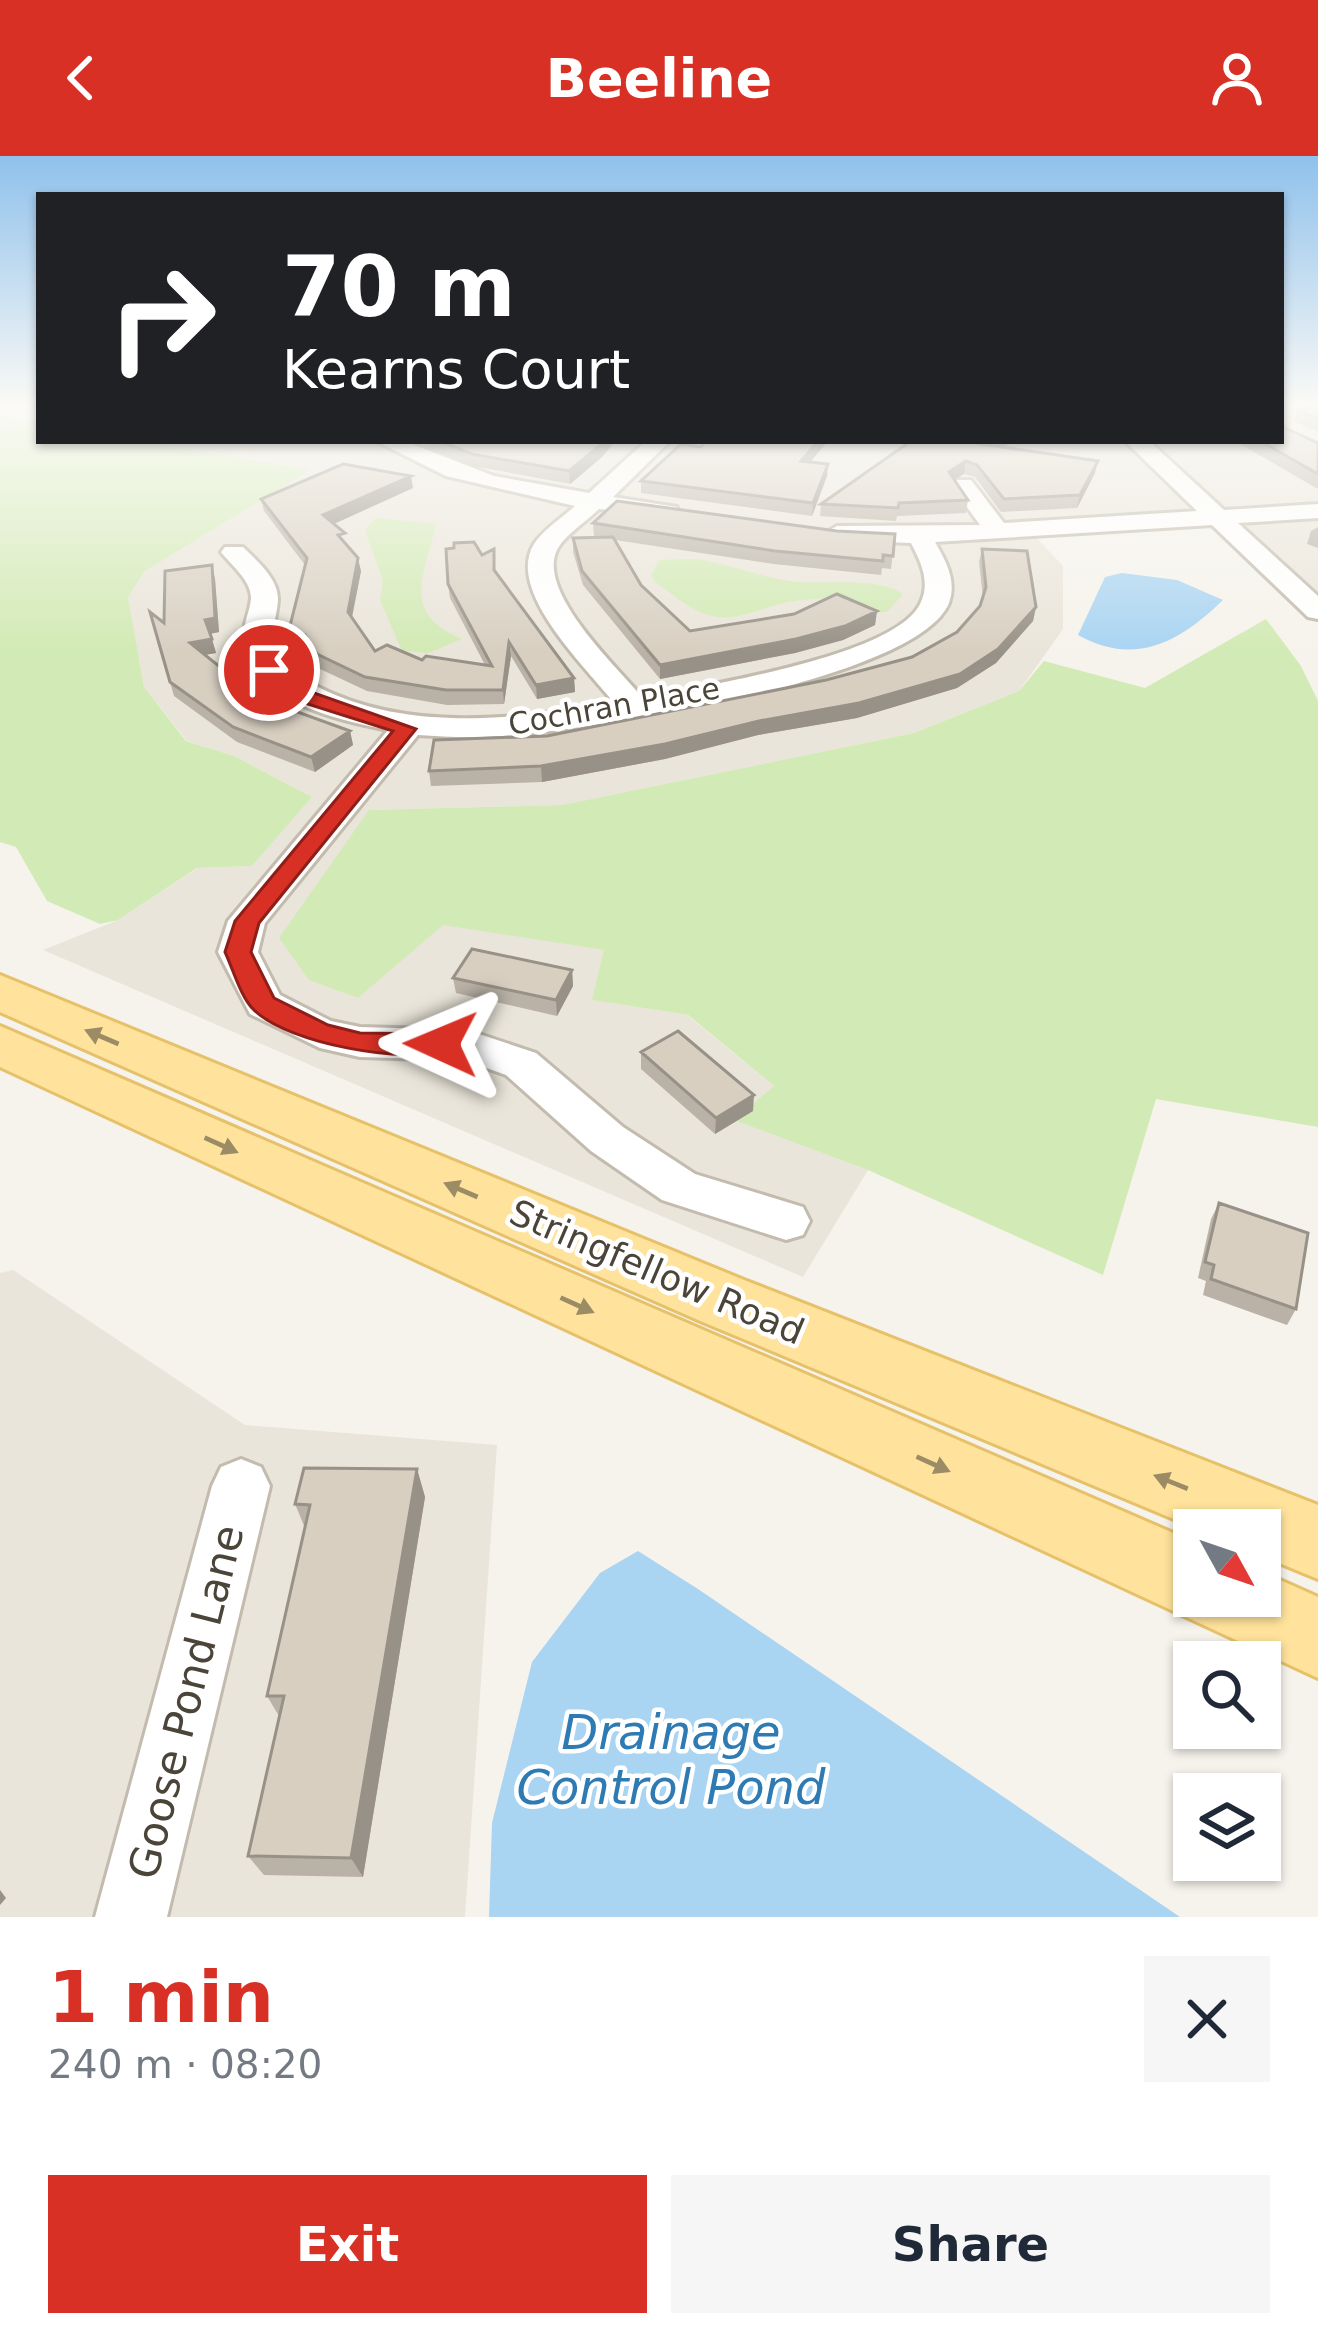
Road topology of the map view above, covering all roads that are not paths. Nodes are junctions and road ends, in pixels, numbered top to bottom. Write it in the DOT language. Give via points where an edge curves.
graph roads {
  1 [pos="529,488"];
  2 [pos="605,488"];
  3 [pos="965,488"];
  4 [pos="1189,488"];
  5 [pos="591,500"];
  6 [pos="1318,511"];
  7 [pos="704,517"];
  8 [pos="1223,519"];
  9 [pos="814,531"];
  10 [pos="997,531"];
  11 [pos="919,536"];
  12 [pos="234,552"];
  13 [pos="1318,610"];
  14 [pos="633,706"];
  15 [pos="406,729"];
  16 [pos="0,992"];
  17 [pos="0,1045"];
  18 [pos="786,1221"];
  19 [pos="241,1486"];
  20 [pos="1318,1542"];
  21 [pos="1173,1573"];
  22 [pos="1273,1617"];
  23 [pos="1318,1637"];
  24 [pos="131,1917"];
  1 -- 5 [label="street"];
  2 -- 5 [label="street"];
  3 -- 10 [label="street"];
  4 -- 8 [label="street"];
  5 -- 7 [label="street"];
  5 -- 14 [label="street" via="545,547 540,576 550,604"];
  6 -- 8 [label="street"];
  8 -- 10 [label="street"];
  8 -- 13 [label="street"];
  9 -- 11 [label="street"];
  10 -- 11 [label="street"];
  11 -- 14 [label="street, Cochran Place" via="943,584 918,626 892,643 846,662"];
  12 -- 15 [label="street, Cochran Place" via="265,596 257,648 269,670 304,697"];
  14 -- 15 [label="street, Cochran Place" via="550,724"];
  15 -- 18 [label="street" via="247,921 238,952 264,1004 320,1033 467,1045 521,1064 607,1139 679,1187"];
  20 -- 16 [label="main road, Stringfellow Road, one-way" via="721,1300"];
  17 -- 21 [label="main road, Stringfellow Road, one-way"];
  19 -- 24 [label="street, Goose Pond Lane"];
  22 -- 23 [label="main road"];
}
